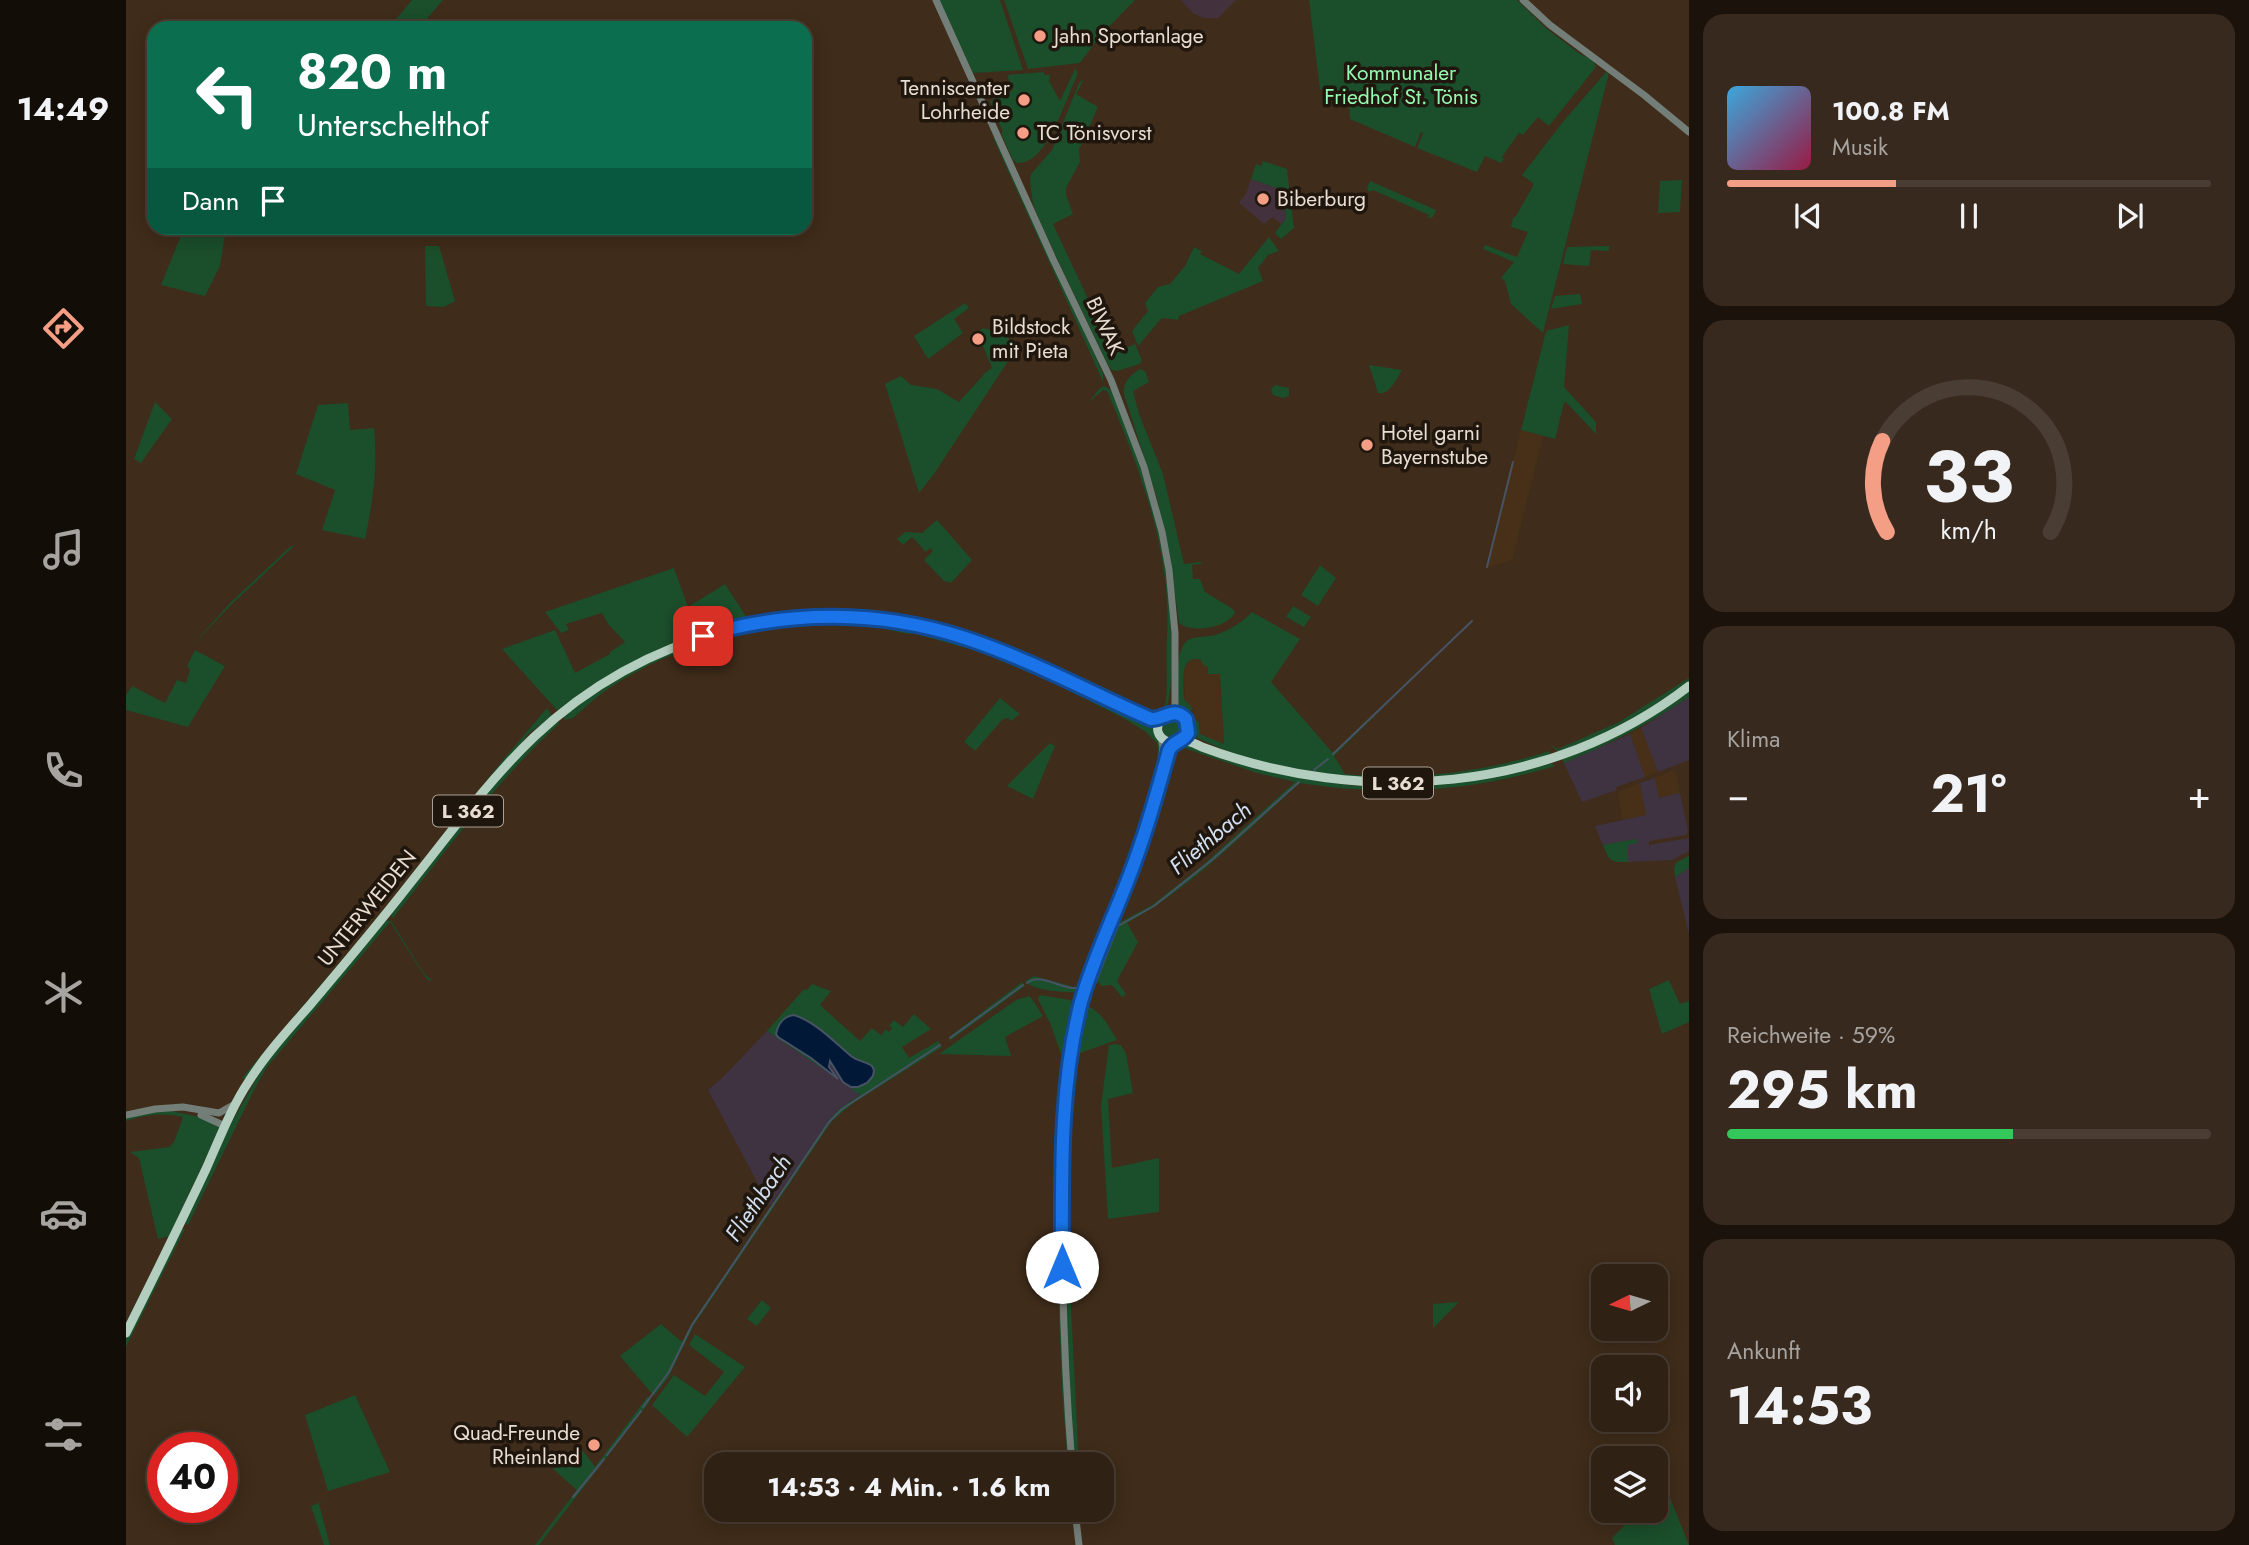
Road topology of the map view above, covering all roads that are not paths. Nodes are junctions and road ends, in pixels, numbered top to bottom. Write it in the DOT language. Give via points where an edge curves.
graph roads {
  1 [pos="936,0"];
  2 [pos="1523,0"];
  3 [pos="1689,132"];
  4 [pos="1174,686"];
  5 [pos="1689,686"];
  6 [pos="1080,687"];
  7 [pos="1178,713"];
  8 [pos="1164,716"];
  9 [pos="1188,733"];
  10 [pos="1160,734"];
  11 [pos="1177,742"];
  12 [pos="1242,759"];
  13 [pos="1159,784"];
  14 [pos="236,1104"];
  15 [pos="176,1108"];
  16 [pos="214,1113"];
  17 [pos="126,1115"];
  18 [pos="226,1124"];
  19 [pos="126,1333"];
  20 [pos="1071,1452"];
  21 [pos="1077,1522"];
  22 [pos="1079,1545"];
  1 -- 4 [label="street, BIWAK" via="1111,380 1144,467 1169,570"];
  2 -- 3 [label="street"];
  4 -- 7 [label="street, BIWAK"];
  4 -- 8 [label="street, BIWAK"];
  5 -- 12 [label="main road, L 362" via="1641,718 1580,747 1525,766 1467,778 1355,782"];
  6 -- 8 [label="main road, L 362" via="1151,719"];
  6 -- 10 [label="main road, L 362" via="1150,724"];
  6 -- 14 [label="main road, UNTERWEIDEN / L 362" via="968,639 875,618 820,616 745,625 679,644 633,665 558,716 502,771 274,1047"];
  7 -- 8 [label="main road"];
  7 -- 9 [label="main road" via="1186,719"];
  8 -- 10 [label="main road" via="1158,724"];
  9 -- 11 [label="main road"];
  9 -- 12 [label="main road, L 362"];
  10 -- 11 [label="main road" via="1168,742"];
  10 -- 13 [label="street"];
  11 -- 12 [label="main road, L 362" via="1188,741"];
  11 -- 13 [label="street" via="1169,750"];
  13 -- 20 [label="street" via="1129,877 1093,964 1070,1057 1063,1138 1062,1267"];
  14 -- 16 [label="street"];
  14 -- 18 [label="main road, UNTERWEIDEN / L 362"];
  15 -- 16 [label="street"];
  15 -- 17 [label="street"];
  15 -- 18 [label="street"];
  16 -- 18 [label="street"];
  18 -- 19 [label="main road, UNTERWEIDEN / L 362"];
  21 -- 22 [label="street"];
}
